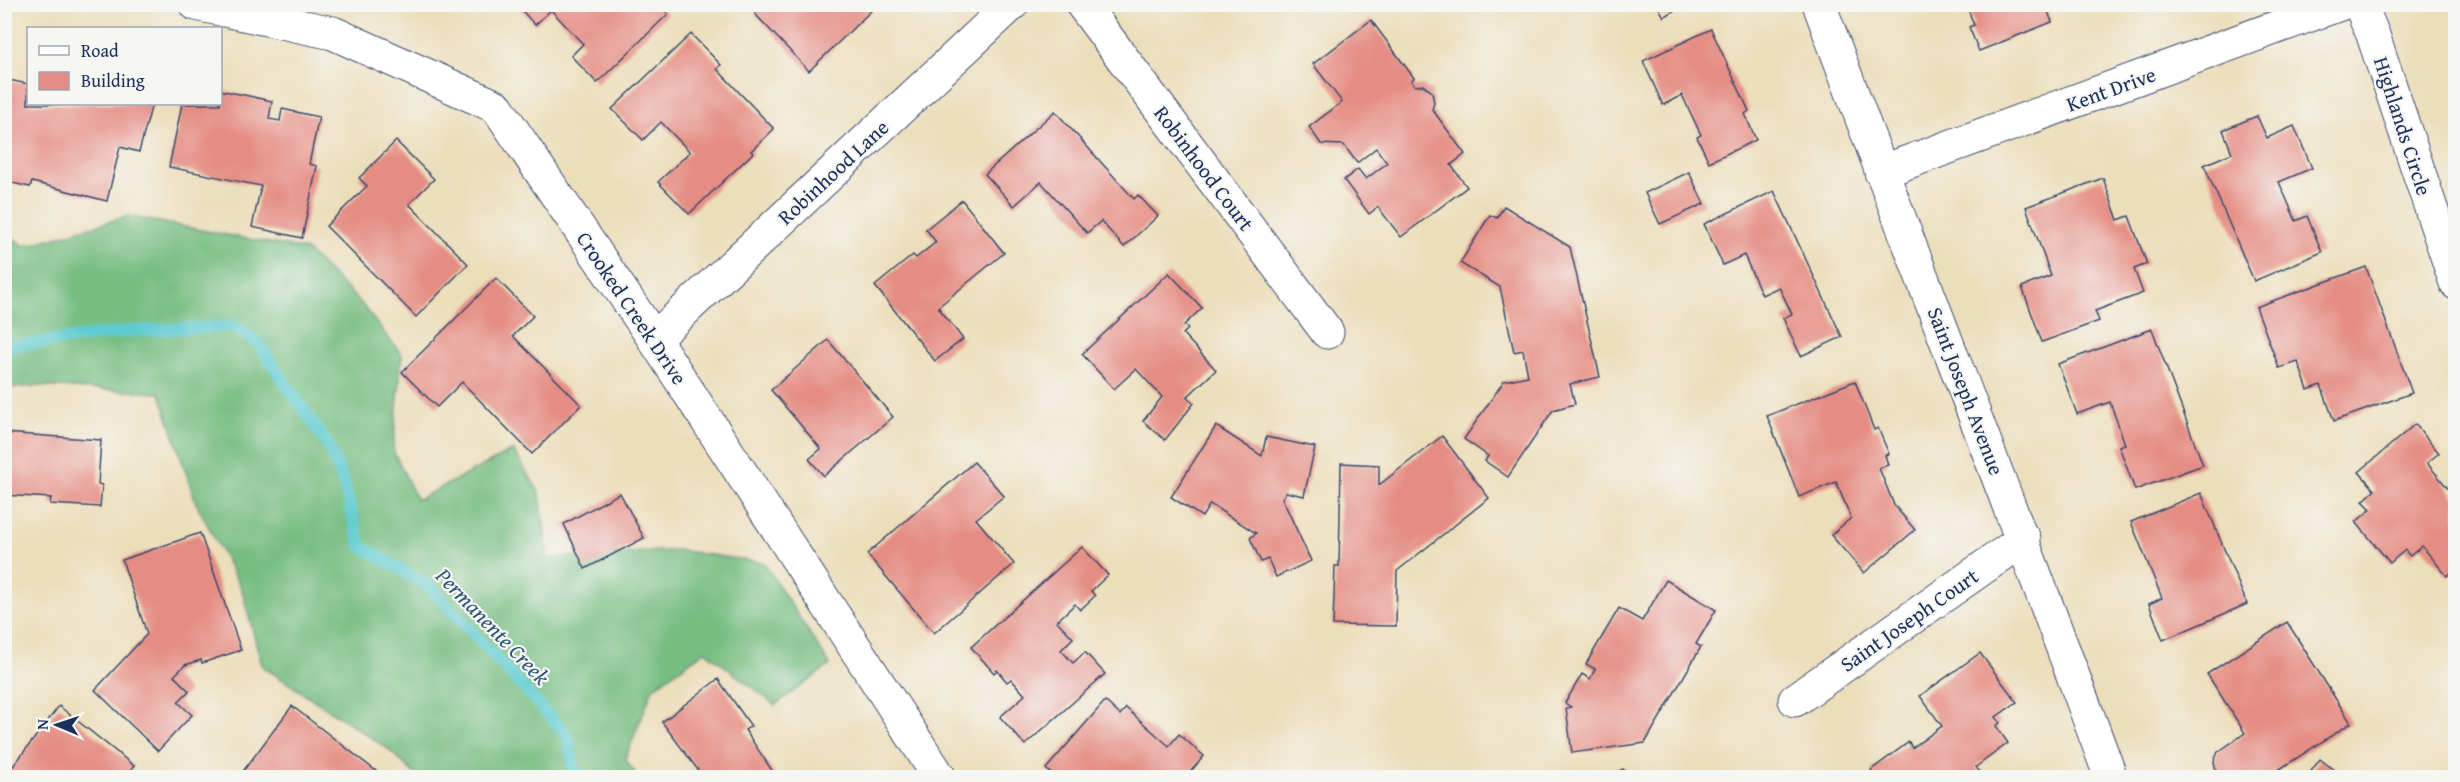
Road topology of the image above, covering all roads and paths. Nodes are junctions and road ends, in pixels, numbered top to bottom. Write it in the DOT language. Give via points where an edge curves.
graph roads {
  1 [pos="196,4"];
  2 [pos="1012,4"];
  3 [pos="1082,4"];
  4 [pos="1819,4"];
  5 [pos="2340,4"];
  6 [pos="2360,4"];
  7 [pos="1881,172"];
  8 [pos="2456,283"];
  9 [pos="1327,332"];
  10 [pos="654,339"];
  11 [pos="2024,539"];
  12 [pos="1796,700"];
  13 [pos="940,777"];
  14 [pos="2111,777"];
  1 -- 10 [label="street, Crooked Creek Drive" via="333,33 497,107"];
  2 -- 10 [label="street, Robinhood Lane"];
  3 -- 9 [label="street, Robinhood Court"];
  4 -- 7 [label="street, Saint Joseph Avenue"];
  5 -- 7 [label="street, Kent Drive"];
  6 -- 8 [label="street, Highlands Circle"];
  7 -- 11 [label="street, Saint Joseph Avenue"];
  10 -- 13 [label="street, Crooked Creek Drive"];
  11 -- 12 [label="street, Saint Joseph Court"];
  11 -- 14 [label="street, Saint Joseph Avenue"];
}
